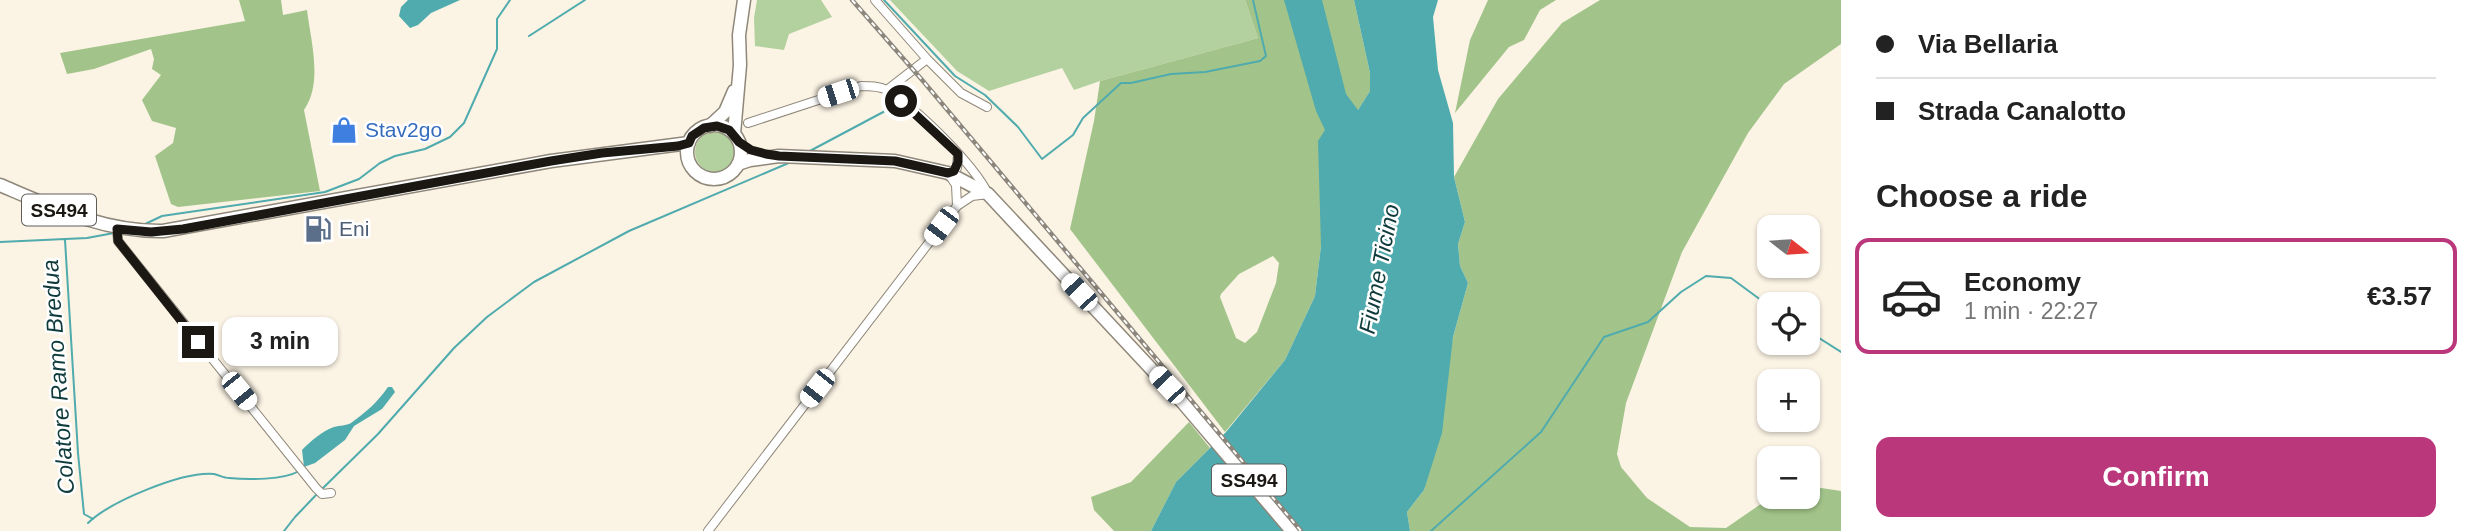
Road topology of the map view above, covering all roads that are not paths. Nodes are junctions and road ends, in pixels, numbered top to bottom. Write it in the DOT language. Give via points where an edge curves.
graph roads {
  1 [pos="744,0"];
  2 [pos="875,0"];
  3 [pos="927,58"];
  4 [pos="738,81"];
  5 [pos="887,90"];
  6 [pos="987,107"];
  7 [pos="748,124"];
  8 [pos="710,126"];
  9 [pos="736,138"];
  10 [pos="689,143"];
  11 [pos="627,151"];
  12 [pos="958,154"];
  13 [pos="779,156"];
  14 [pos="966,162"];
  15 [pos="689,163"];
  16 [pos="738,164"];
  17 [pos="952,175"];
  18 [pos="0,186"];
  19 [pos="988,194"];
  20 [pos="957,205"];
  21 [pos="120,231"];
  22 [pos="324,492"];
  23 [pos="708,531"];
  24 [pos="1292,531"];
  1 -- 4 [label="main road"];
  2 -- 3 [label="street"];
  3 -- 5 [label="street"];
  3 -- 6 [label="street" via="961,93"];
  4 -- 8 [label="main road" via="725,111"];
  4 -- 9 [label="main road"];
  5 -- 7 [label="street" via="861,86"];
  5 -- 12 [label="street"];
  8 -- 9 [label="main road, SS494" via="723,127"];
  8 -- 10 [label="main road" via="697,131"];
  9 -- 13 [label="main road, SS494" via="751,150"];
  9 -- 16 [label="main road"];
  10 -- 11 [label="main road, SS494"];
  10 -- 15 [label="main road"];
  11 -- 15 [label="main road, SS494" via="672,154"];
  11 -- 21 [label="main road, SS494" via="537,163 183,229"];
  12 -- 14 [label="street"];
  12 -- 17 [label="street"];
  13 -- 16 [label="main road, SS494"];
  13 -- 17 [label="main road, SS494" via="895,161"];
  14 -- 17 [label="street" via="961,176"];
  14 -- 19 [label="street"];
  15 -- 16 [label="main road, SS494" via="699,175 713,179 726,176"];
  17 -- 19 [label="main road, SS494"];
  17 -- 20 [label="street"];
  18 -- 21 [label="main road, SS494"];
  19 -- 20 [label="street"];
  19 -- 24 [label="main road, SS494" via="1206,428"];
  20 -- 23 [label="street"];
  21 -- 22 [label="street" via="118,241"];
}
